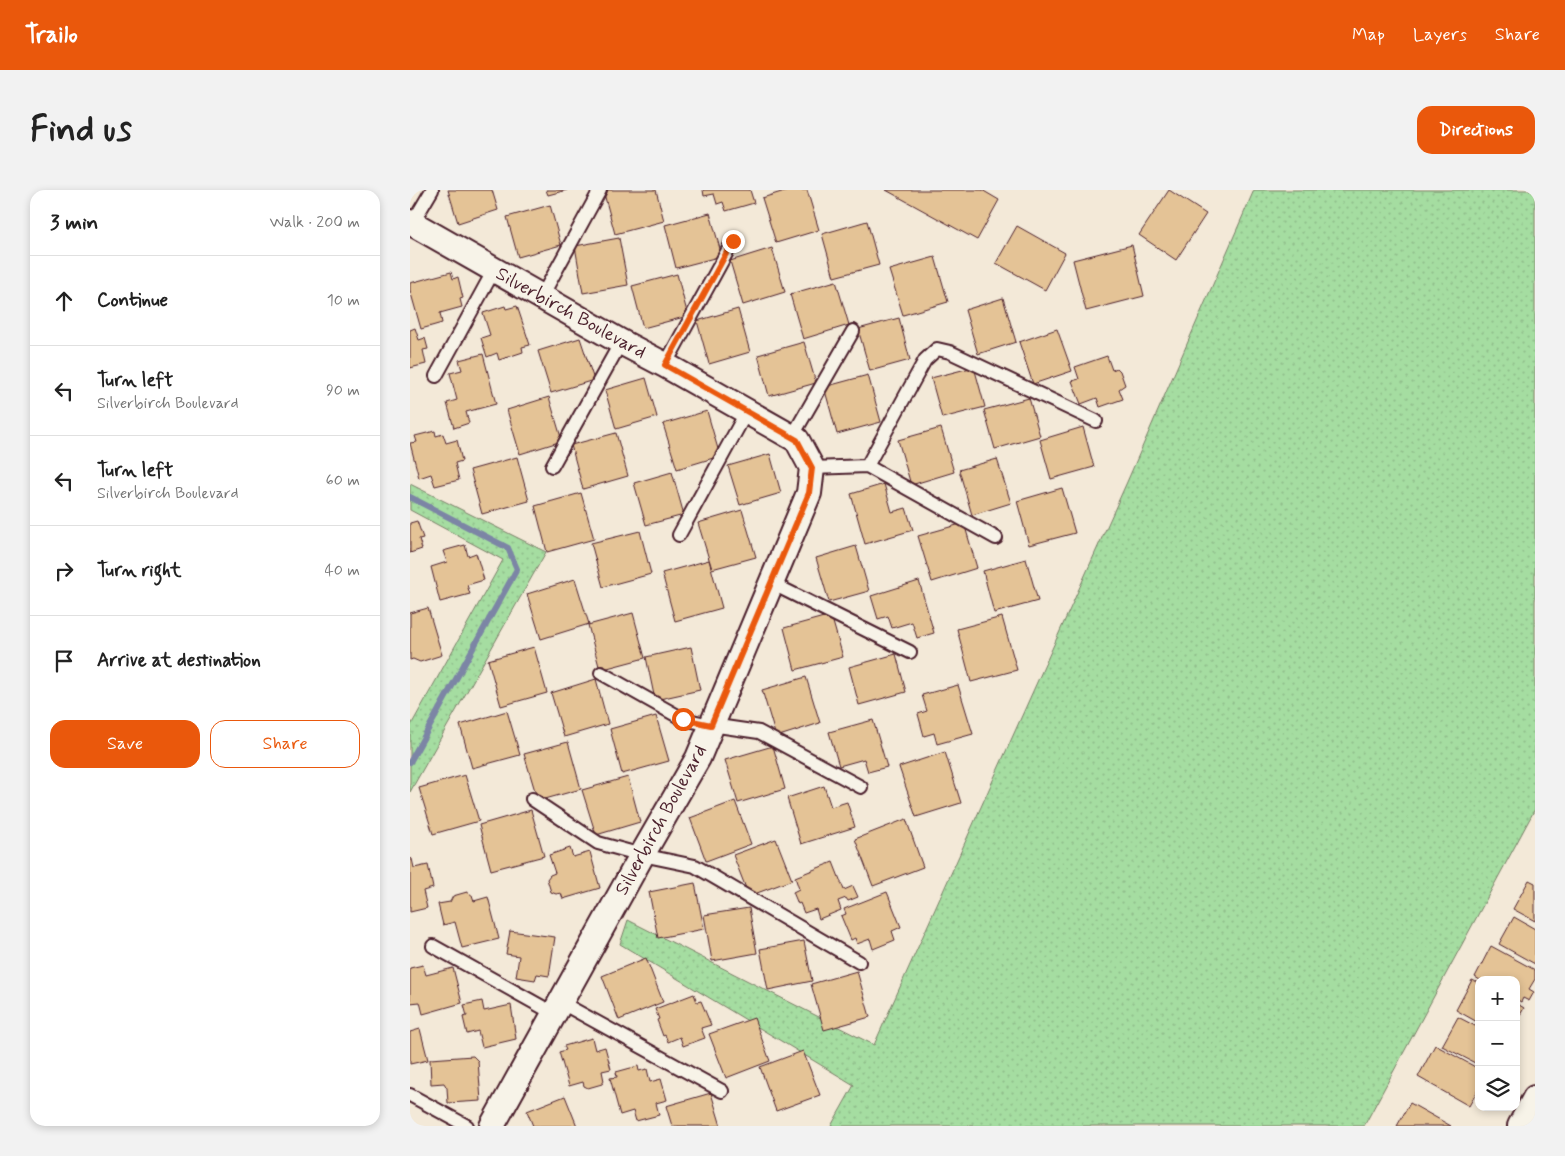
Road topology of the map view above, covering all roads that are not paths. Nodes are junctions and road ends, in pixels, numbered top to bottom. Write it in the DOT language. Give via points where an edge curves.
graph roads {
  1 [pos="432,190"];
  2 [pos="600,190"];
  3 [pos="411,223"];
  4 [pos="733,241"];
  5 [pos="494,270"];
  6 [pos="542,296"];
  7 [pos="853,331"];
  8 [pos="621,342"];
  9 [pos="665,365"];
  10 [pos="436,376"];
  11 [pos="747,411"];
  12 [pos="1096,421"];
  13 [pos="792,437"];
  14 [pos="552,466"];
  15 [pos="867,466"];
  16 [pos="812,468"];
  17 [pos="679,535"];
  18 [pos="996,538"];
  19 [pos="770,583"];
  20 [pos="910,652"];
  21 [pos="601,673"];
  22 [pos="711,725"];
  23 [pos="861,788"];
  24 [pos="532,799"];
  25 [pos="642,855"];
  26 [pos="433,946"];
  27 [pos="859,962"];
  28 [pos="556,1008"];
  29 [pos="722,1092"];
  30 [pos="410,1095"];
  31 [pos="1535,1098"];
  32 [pos="466,1126"];
  33 [pos="492,1126"];
  34 [pos="1520,1126"];
  1 -- 3 [label="lane"];
  2 -- 6 [label="lane"];
  3 -- 5 [label="street, Silverbirch Boulevard"];
  4 -- 9 [label="lane"];
  5 -- 6 [label="street, Silverbirch Boulevard"];
  5 -- 10 [label="lane"];
  6 -- 8 [label="street, Silverbirch Boulevard"];
  7 -- 13 [label="lane"];
  8 -- 9 [label="street, Silverbirch Boulevard"];
  8 -- 14 [label="lane"];
  9 -- 11 [label="street, Silverbirch Boulevard"];
  11 -- 13 [label="street, Silverbirch Boulevard"];
  11 -- 17 [label="lane"];
  12 -- 15 [label="lane" via="950,352 937,349 925,360"];
  13 -- 16 [label="street, Silverbirch Boulevard" via="797,440"];
  15 -- 16 [label="lane"];
  15 -- 18 [label="lane"];
  16 -- 19 [label="street, Silverbirch Boulevard" via="809,493"];
  19 -- 20 [label="lane"];
  19 -- 22 [label="street, Silverbirch Boulevard"];
  21 -- 22 [label="lane" via="683,719"];
  22 -- 23 [label="lane" via="759,732"];
  22 -- 25 [label="street, Silverbirch Boulevard" via="698,758"];
  24 -- 25 [label="lane" via="598,843"];
  25 -- 27 [label="lane" via="695,866"];
  25 -- 28 [label="street, Silverbirch Boulevard"];
  26 -- 28 [label="lane"];
  28 -- 29 [label="lane"];
  28 -- 33 [label="street, Silverbirch Boulevard"];
  30 -- 32 [label="lane"];
  31 -- 34 [label="street"];
}
